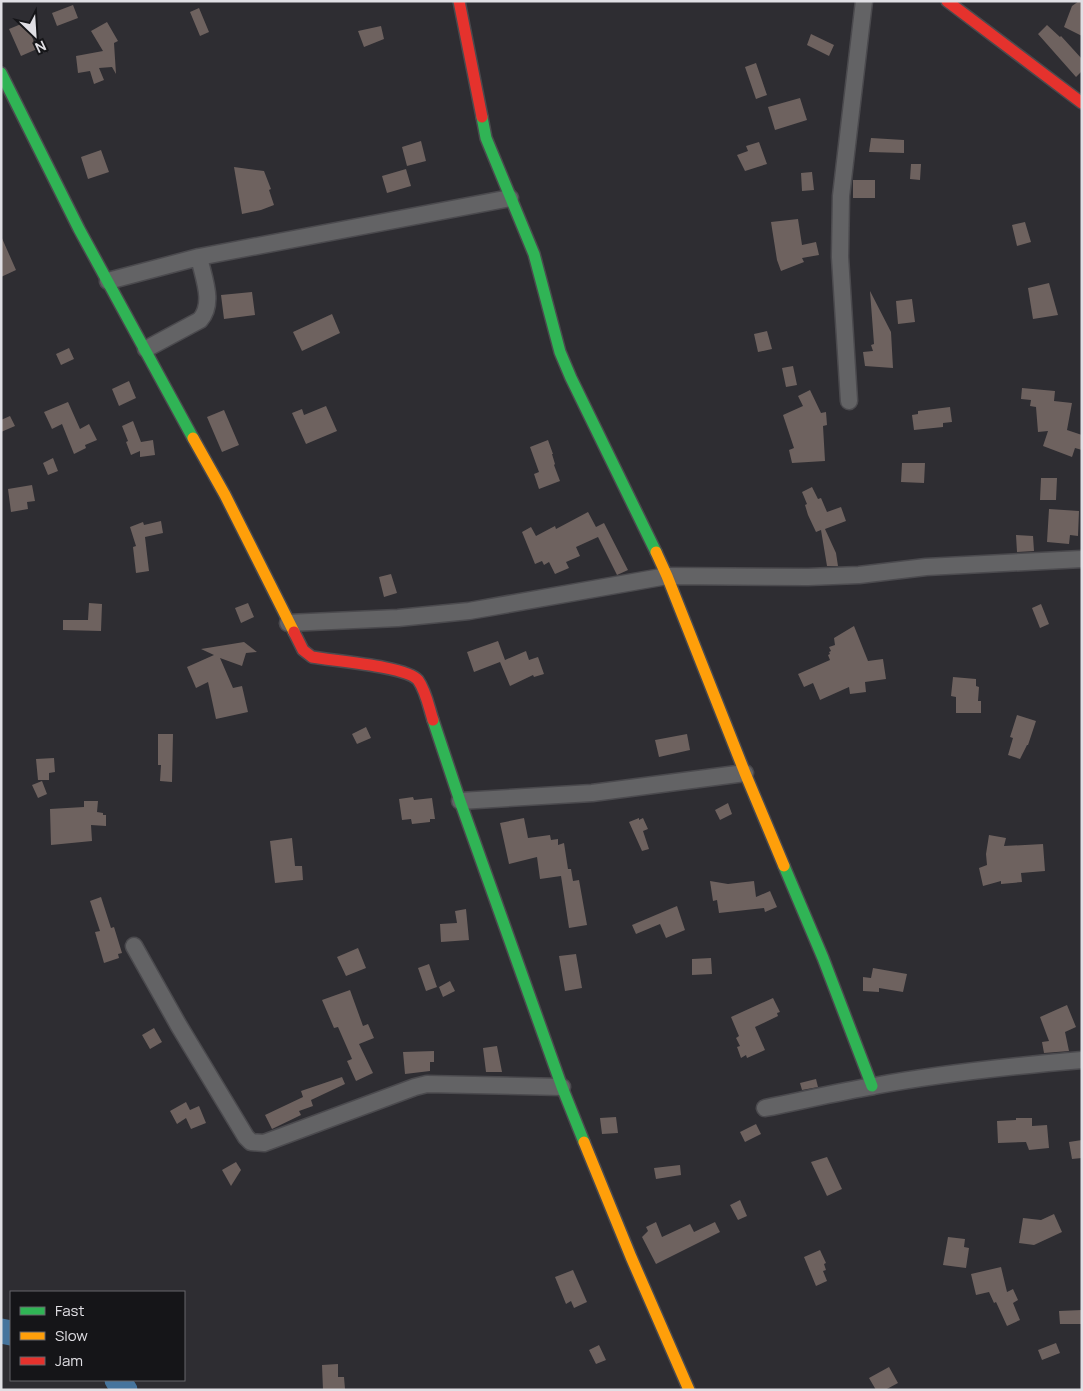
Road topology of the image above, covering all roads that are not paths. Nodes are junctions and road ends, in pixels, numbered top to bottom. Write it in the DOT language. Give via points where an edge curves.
graph roads {
  1 [pos="459,1"];
  2 [pos="864,1"];
  3 [pos="947,1"];
  4 [pos="1,73"];
  5 [pos="1078,95"];
  6 [pos="510,198"];
  7 [pos="200,257"];
  8 [pos="108,281"];
  9 [pos="146,350"];
  10 [pos="850,401"];
  11 [pos="1082,559"];
  12 [pos="667,576"];
  13 [pos="288,623"];
  14 [pos="745,773"];
  15 [pos="460,801"];
  16 [pos="134,946"];
  17 [pos="1082,1060"];
  18 [pos="872,1086"];
  19 [pos="562,1087"];
  20 [pos="765,1108"];
  21 [pos="689,1390"];
  1 -- 6 [label="street" via="486,138"];
  2 -- 10 [label="street" via="841,196 840,257"];
  3 -- 5 [label="street"];
  4 -- 8 [label="street"];
  6 -- 7 [label="street"];
  6 -- 12 [label="street" via="534,254 564,360"];
  7 -- 8 [label="street"];
  7 -- 9 [label="street" via="208,303 206,314"];
  8 -- 9 [label="street"];
  9 -- 13 [label="street" via="225,494"];
  11 -- 12 [label="street" via="935,566 808,577"];
  12 -- 13 [label="street" via="469,611"];
  12 -- 14 [label="street"];
  13 -- 15 [label="street" via="303,650 312,657 406,673 418,680"];
  14 -- 15 [label="street" via="592,793"];
  14 -- 18 [label="street" via="823,958"];
  15 -- 19 [label="street"];
  16 -- 19 [label="street" via="251,1142 264,1143 427,1084"];
  17 -- 18 [label="street" via="1008,1066"];
  18 -- 20 [label="street"];
  19 -- 21 [label="street"];
}
